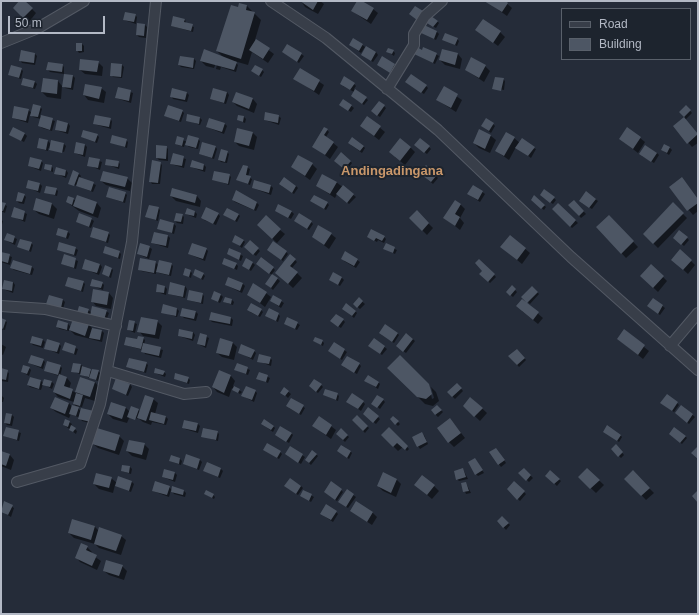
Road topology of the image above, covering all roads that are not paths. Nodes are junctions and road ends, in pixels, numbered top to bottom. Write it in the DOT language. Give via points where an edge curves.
graph roads {
  1 [pos="84,1"];
  2 [pos="156,1"];
  3 [pos="271,1"];
  4 [pos="442,1"];
  5 [pos="1,44"];
  6 [pos="387,88"];
  7 [pos="1,306"];
  8 [pos="698,313"];
  9 [pos="116,326"];
  10 [pos="670,346"];
  11 [pos="698,370"];
  12 [pos="108,371"];
  13 [pos="206,392"];
  14 [pos="17,482"];
  1 -- 5 [label="street" via="38,28"];
  2 -- 9 [label="street" via="132,242"];
  3 -- 6 [label="street" via="326,38"];
  4 -- 6 [label="street" via="425,16 414,34 414,44"];
  6 -- 10 [label="street" via="438,130 571,257"];
  7 -- 9 [label="street" via="45,309"];
  8 -- 10 [label="street"];
  9 -- 12 [label="street"];
  10 -- 11 [label="street"];
  12 -- 13 [label="street" via="184,394"];
  12 -- 14 [label="street" via="80,464"];
}
